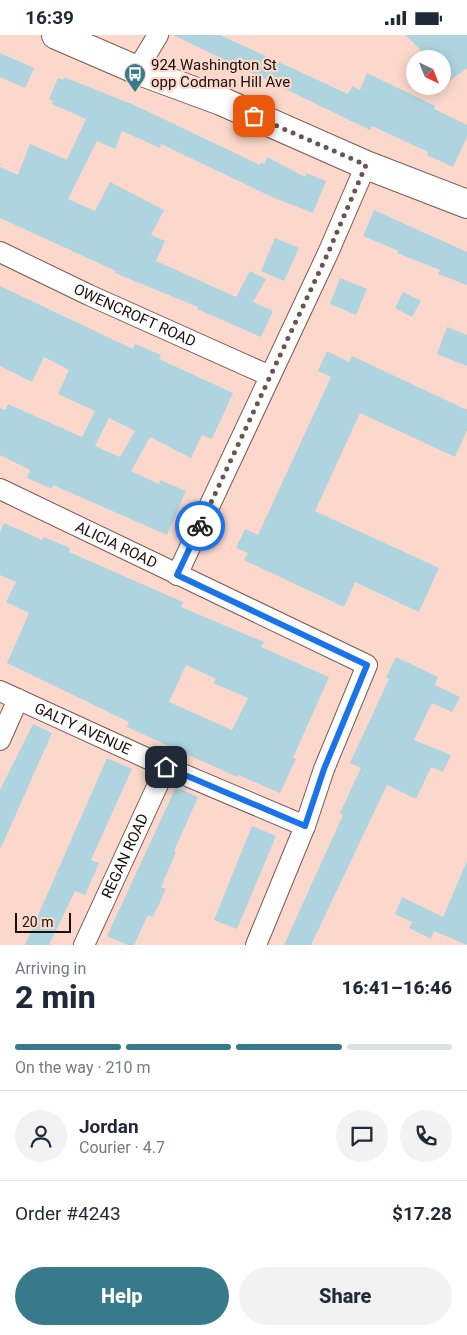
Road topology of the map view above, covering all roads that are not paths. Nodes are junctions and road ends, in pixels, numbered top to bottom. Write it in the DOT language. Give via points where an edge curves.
graph roads {
  1 [pos="56,35"];
  2 [pos="158,35"];
  3 [pos="137,70"];
  4 [pos="366,165"];
  5 [pos="467,204"];
  6 [pos="0,252"];
  7 [pos="270,376"];
  8 [pos="0,489"];
  9 [pos="177,575"];
  10 [pos="0,691"];
  11 [pos="18,699"];
  12 [pos="0,739"];
  13 [pos="166,767"];
  14 [pos="305,826"];
  15 [pos="84,945"];
  16 [pos="256,945"];
  1 -- 3 [label="main road"];
  2 -- 3 [label="street"];
  3 -- 4 [label="main road" via="221,101"];
  4 -- 5 [label="main road"];
  4 -- 7 [label="street"];
  6 -- 7 [label="street, OWENCROFT ROAD"];
  7 -- 9 [label="street"];
  8 -- 9 [label="street, ALICIA ROAD"];
  9 -- 14 [label="street, ALICIA ROAD" via="367,665 324,769"];
  10 -- 11 [label="street, GALTY AVENUE"];
  11 -- 12 [label="street"];
  11 -- 13 [label="street, GALTY AVENUE"];
  13 -- 14 [label="street, GALTY AVENUE"];
  13 -- 15 [label="street, REGAN ROAD"];
  14 -- 16 [label="street"];
}
